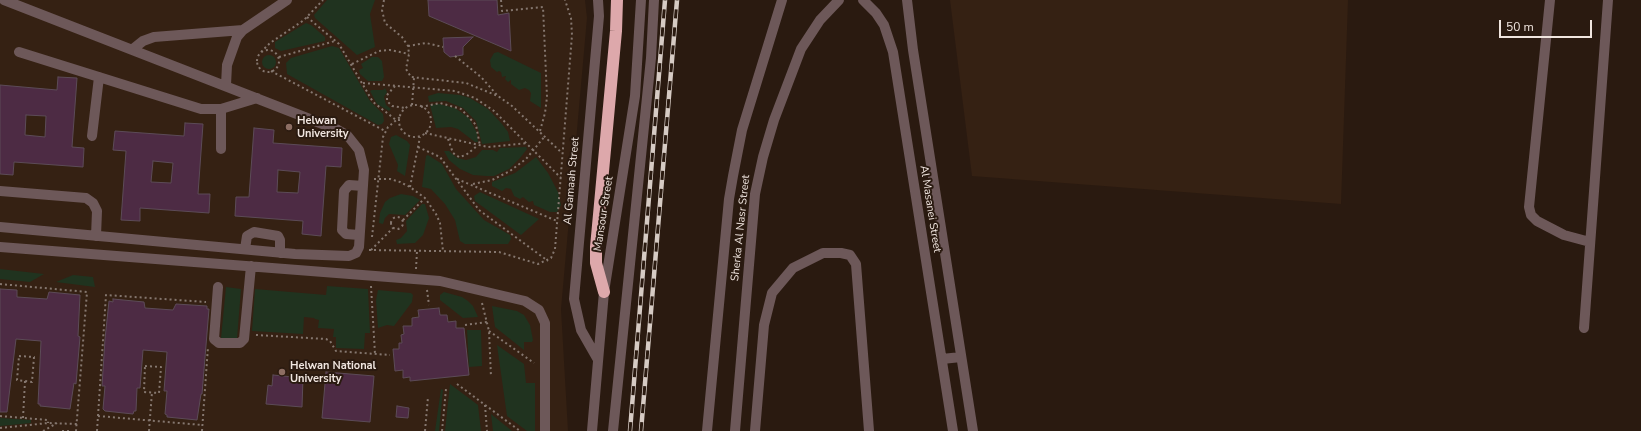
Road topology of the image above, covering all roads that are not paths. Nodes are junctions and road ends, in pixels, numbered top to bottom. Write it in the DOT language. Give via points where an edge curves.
graph roads {
  1 [pos="4,0"];
  2 [pos="287,0"];
  3 [pos="598,0"];
  4 [pos="617,0"];
  5 [pos="641,0"];
  6 [pos="654,0"];
  7 [pos="782,0"];
  8 [pos="839,0"];
  9 [pos="863,0"];
  10 [pos="907,0"];
  11 [pos="1550,0"];
  12 [pos="1608,0"];
  13 [pos="243,30"];
  14 [pos="133,49"];
  15 [pos="19,52"];
  16 [pos="99,77"];
  17 [pos="226,86"];
  18 [pos="257,98"];
  19 [pos="221,109"];
  20 [pos="92,136"];
  21 [pos="221,150"];
  22 [pos="364,183"];
  23 [pos="0,191"];
  24 [pos="0,227"];
  25 [pos="360,235"];
  26 [pos="96,236"];
  27 [pos="1590,242"];
  28 [pos="0,247"];
  29 [pos="245,249"];
  30 [pos="280,252"];
  31 [pos="251,266"];
  32 [pos="218,287"];
  33 [pos="604,292"];
  34 [pos="1584,328"];
  35 [pos="961,357"];
  36 [pos="597,358"];
  37 [pos="942,359"];
  38 [pos="545,431"];
  39 [pos="592,431"];
  40 [pos="613,431"];
  41 [pos="708,431"];
  42 [pos="734,431"];
  43 [pos="755,431"];
  44 [pos="869,431"];
  45 [pos="953,431"];
  46 [pos="973,431"];
  1 -- 14 [label="street"];
  2 -- 13 [label="street"];
  3 -- 36 [label="street, Al Gamaah Street" via="599,16 574,299 581,330"];
  4 -- 33 [label="highway" via="596,247 596,263"];
  5 -- 33 [label="street, Mansour Street" via="635,96"];
  6 -- 40 [label="street" via="651,65"];
  7 -- 41 [label="street, Sherka Al Nasr Street" via="737,152 729,199"];
  8 -- 42 [label="street, Sherka Al Nasr Street" via="820,20 801,49 763,157 755,194"];
  9 -- 37 [label="street, Al Masanei Street" via="876,13 890,38"];
  10 -- 35 [label="street, Al Masanei Street"];
  11 -- 27 [label="street" via="1529,207 1531,215 1537,221 1564,235"];
  12 -- 27 [label="street"];
  13 -- 14 [label="street" via="154,37"];
  13 -- 17 [label="street" via="229,56"];
  14 -- 17 [label="street"];
  15 -- 16 [label="street"];
  16 -- 19 [label="street" via="193,107"];
  16 -- 20 [label="street"];
  17 -- 18 [label="street"];
  18 -- 19 [label="street"];
  18 -- 22 [label="street" via="347,135 361,155"];
  19 -- 21 [label="street"];
  22 -- 25 [label="street"];
  22 -- 25 [label="street" via="349,185 344,191 342,230 346,234"];
  23 -- 26 [label="street" via="86,198 93,203 97,211"];
  24 -- 26 [label="street"];
  25 -- 30 [label="street" via="358,250 350,256"];
  26 -- 29 [label="street"];
  27 -- 34 [label="street"];
  28 -- 31 [label="street"];
  29 -- 30 [label="street"];
  29 -- 30 [label="street" via="248,234 252,232 278,236"];
  31 -- 32 [label="street" via="243,341 240,343 220,343 214,337"];
  31 -- 38 [label="street" via="453,283 525,301 539,310 545,323"];
  33 -- 36 [label="street, Mansour Street"];
  35 -- 37 [label="street"];
  35 -- 46 [label="street, Al Masanei Street"];
  36 -- 39 [label="street, Mansour Street"];
  37 -- 45 [label="street, Al Masanei Street"];
  43 -- 44 [label="street" via="764,325 772,293 793,268 822,253 841,253 850,255 856,264"];
}
